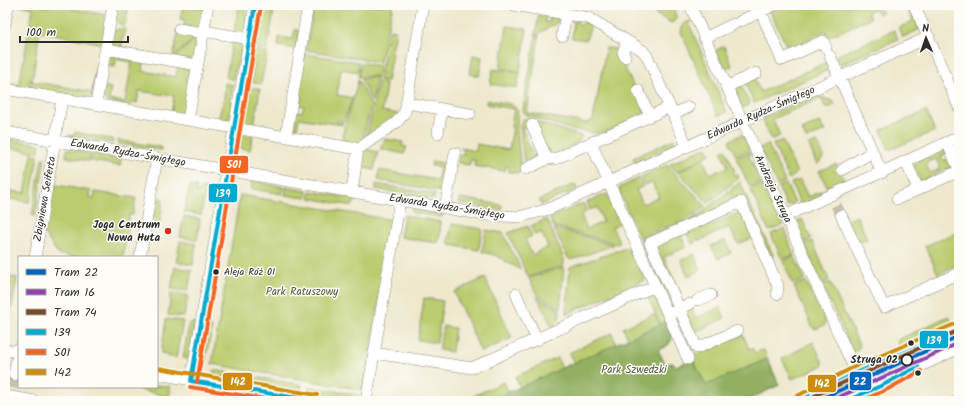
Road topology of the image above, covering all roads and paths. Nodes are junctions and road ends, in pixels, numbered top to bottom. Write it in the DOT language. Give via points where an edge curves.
graph roads {
  1 [pos="113,5"];
  2 [pos="208,5"];
  3 [pos="255,5"];
  4 [pos="308,5"];
  5 [pos="423,5"];
  6 [pos="514,5"];
  7 [pos="690,5"];
  8 [pos="774,5"];
  9 [pos="914,5"];
  10 [pos="759,8"];
  11 [pos="566,14"];
  12 [pos="179,29"];
  13 [pos="204,32"];
  14 [pos="562,36"];
  15 [pos="929,37"];
  16 [pos="704,38"];
  17 [pos="250,39"];
  18 [pos="627,42"];
  19 [pos="106,48"];
  20 [pos="625,57"];
  21 [pos="198,65"];
  22 [pos="756,73"];
  23 [pos="839,78"];
  24 [pos="726,87"];
  25 [pos="5,89"];
  26 [pos="638,90"];
  27 [pos="62,98"];
  28 [pos="407,103"];
  29 [pos="96,104"];
  30 [pos="689,107"];
  31 [pos="959,107"];
  32 [pos="442,109"];
  33 [pos="672,111"];
  34 [pos="470,114"];
  35 [pos="650,116"];
  36 [pos="188,120"];
  37 [pos="742,121"];
  38 [pos="532,125"];
  39 [pos="235,128"];
  40 [pos="5,132"];
  41 [pos="438,133"];
  42 [pos="286,136"];
  43 [pos="959,137"];
  44 [pos="55,140"];
  45 [pos="947,142"];
  46 [pos="591,143"];
  47 [pos="687,146"];
  48 [pos="358,149"];
  49 [pos="872,152"];
  50 [pos="455,153"];
  51 [pos="157,158"];
  52 [pos="547,159"];
  53 [pos="906,162"];
  54 [pos="526,168"];
  55 [pos="227,170"];
  56 [pos="842,170"];
  57 [pos="959,170"];
  58 [pos="882,173"];
  59 [pos="609,182"];
  60 [pos="918,189"];
  61 [pos="352,192"];
  62 [pos="832,194"];
  63 [pos="897,199"];
  64 [pos="400,200"];
  65 [pos="445,208"];
  66 [pos="785,216"];
  67 [pos="35,256"];
  68 [pos="140,256"];
  69 [pos="959,273"];
  70 [pos="655,286"];
  71 [pos="516,294"];
  72 [pos="777,294"];
  73 [pos="710,295"];
  74 [pos="680,309"];
  75 [pos="668,314"];
  76 [pos="959,329"];
  77 [pos="689,330"];
  78 [pos="737,331"];
  79 [pos="678,336"];
  80 [pos="537,340"];
  81 [pos="959,348"];
  82 [pos="5,350"];
  83 [pos="18,351"];
  84 [pos="374,353"];
  85 [pos="18,356"];
  86 [pos="688,359"];
  87 [pos="856,373"];
  88 [pos="158,374"];
  89 [pos="14,375"];
  90 [pos="191,381"];
  91 [pos="9,393"];
  92 [pos="867,397"];
  93 [pos="959,400"];
  94 [pos="34,401"];
  95 [pos="316,401"];
  96 [pos="366,401"];
  97 [pos="800,401"];
  98 [pos="846,401"];
  99 [pos="956,401"];
  1 -- 19 [label="street"];
  2 -- 13 [label="street"];
  3 -- 17 [label="street"];
  4 -- 42 [label="street"];
  5 -- 28 [label="street"];
  6 -- 11 [label="street"];
  7 -- 16 [label="street, Andrzeja Struga"];
  8 -- 10 [label="street"];
  9 -- 15 [label="street"];
  10 -- 16 [label="street" via="737,23"];
  10 -- 23 [label="street" via="782,60 823,41"];
  11 -- 14 [label="street"];
  11 -- 18 [label="street" via="591,19"];
  12 -- 13 [label="street"];
  13 -- 17 [label="street"];
  13 -- 21 [label="street"];
  15 -- 23 [label="street, Edwarda Rydza-Śmigłego"];
  15 -- 31 [label="street"];
  16 -- 24 [label="street, Andrzeja Struga"];
  17 -- 39 [label="street"];
  18 -- 20 [label="street"];
  18 -- 33 [label="street" via="647,56"];
  19 -- 21 [label="street"];
  19 -- 29 [label="street"];
  21 -- 36 [label="street"];
  22 -- 24 [label="street"];
  23 -- 37 [label="street, Edwarda Rydza-Śmigłego"];
  23 -- 49 [label="street"];
  24 -- 37 [label="street, Andrzeja Struga"];
  25 -- 27 [label="street"];
  26 -- 35 [label="street"];
  27 -- 29 [label="street"];
  27 -- 44 [label="street, Zbigniewa Seiferta"];
  28 -- 32 [label="street"];
  28 -- 48 [label="street" via="397,122"];
  29 -- 36 [label="street"];
  30 -- 33 [label="street"];
  32 -- 34 [label="street"];
  32 -- 41 [label="street"];
  33 -- 35 [label="street"];
  33 -- 47 [label="street"];
  35 -- 46 [label="street"];
  36 -- 39 [label="street"];
  37 -- 47 [label="street, Edwarda Rydza-Śmigłego"];
  37 -- 66 [label="street, Andrzeja Struga"];
  38 -- 52 [label="street"];
  39 -- 42 [label="street"];
  39 -- 55 [label="street"];
  40 -- 44 [label="street, Edwarda Rydza-Śmigłego"];
  42 -- 48 [label="street"];
  43 -- 45 [label="street"];
  44 -- 51 [label="street, Edwarda Rydza-Śmigłego"];
  44 -- 67 [label="street, Zbigniewa Seiferta"];
  45 -- 53 [label="street"];
  45 -- 57 [label="street"];
  46 -- 52 [label="street" via="555,159"];
  46 -- 59 [label="street"];
  47 -- 59 [label="street, Edwarda Rydza-Śmigłego"];
  48 -- 61 [label="street"];
  49 -- 56 [label="street"];
  49 -- 58 [label="street"];
  50 -- 65 [label="street"];
  51 -- 55 [label="street, Edwarda Rydza-Śmigłego"];
  51 -- 68 [label="street"];
  52 -- 54 [label="street"];
  53 -- 58 [label="street"];
  53 -- 60 [label="street"];
  55 -- 61 [label="street, Edwarda Rydza-Śmigłego"];
  55 -- 90 [label="street"];
  57 -- 60 [label="street"];
  58 -- 62 [label="street"];
  59 -- 65 [label="street, Edwarda Rydza-Śmigłego" via="550,209 524,216 500,217"];
  59 -- 70 [label="street"];
  60 -- 63 [label="street"];
  61 -- 64 [label="street, Edwarda Rydza-Śmigłego"];
  62 -- 66 [label="street"];
  62 -- 69 [label="street" via="884,307"];
  64 -- 65 [label="street, Edwarda Rydza-Śmigłego"];
  64 -- 84 [label="street"];
  66 -- 87 [label="street, Andrzeja Struga"];
  70 -- 75 [label="street"];
  70 -- 80 [label="street"];
  71 -- 80 [label="street"];
  72 -- 74 [label="street" via="778,286 741,202 650,243"];
  73 -- 74 [label="street"];
  74 -- 75 [label="street"];
  74 -- 77 [label="street"];
  75 -- 79 [label="street"];
  76 -- 87 [label="street"];
  77 -- 78 [label="street" via="697,348"];
  77 -- 79 [label="street"];
  79 -- 86 [label="street"];
  80 -- 84 [label="street" via="480,366 468,368"];
  81 -- 92 [label="street"];
  82 -- 83 [label="street"];
  84 -- 96 [label="street"];
  85 -- 89 [label="street"];
  87 -- 92 [label="street, Andrzeja Struga"];
  87 -- 97 [label="street"];
  88 -- 90 [label="street"];
  90 -- 95 [label="street"];
  91 -- 94 [label="street"];
  92 -- 98 [label="street"];
  93 -- 99 [label="street"];
}
